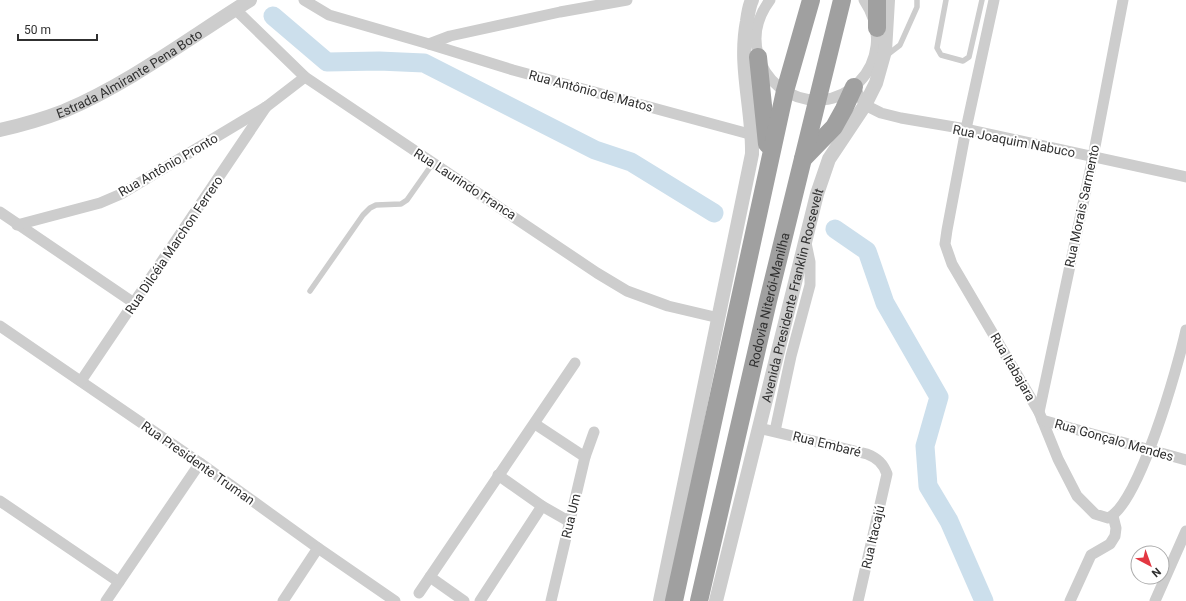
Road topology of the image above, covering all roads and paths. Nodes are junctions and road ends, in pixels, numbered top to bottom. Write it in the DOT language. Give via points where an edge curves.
graph roads {
  1 [pos="250,0"];
  2 [pos="304,0"];
  3 [pos="626,0"];
  4 [pos="770,0"];
  5 [pos="811,0"];
  6 [pos="842,0"];
  7 [pos="864,0"];
  8 [pos="877,0"];
  9 [pos="888,0"];
  10 [pos="917,0"];
  11 [pos="946,0"];
  12 [pos="982,0"];
  13 [pos="994,0"];
  14 [pos="1123,0"];
  15 [pos="751,2"];
  16 [pos="235,9"];
  17 [pos="761,13"];
  18 [pos="877,28"];
  19 [pos="429,44"];
  20 [pos="758,57"];
  21 [pos="883,57"];
  22 [pos="305,77"];
  23 [pos="854,87"];
  24 [pos="785,91"];
  25 [pos="817,100"];
  26 [pos="865,105"];
  27 [pos="266,108"];
  28 [pos="0,130"];
  29 [pos="966,130"];
  30 [pos="753,135"];
  31 [pos="1092,157"];
  32 [pos="803,159"];
  33 [pos="433,163"];
  34 [pos="768,166"];
  35 [pos="1186,177"];
  36 [pos="0,212"];
  37 [pos="17,225"];
  38 [pos="805,241"];
  39 [pos="310,291"];
  40 [pos="134,303"];
  41 [pos="719,318"];
  42 [pos="0,326"];
  43 [pos="1186,330"];
  44 [pos="576,363"];
  45 [pos="81,381"];
  46 [pos="1040,416"];
  47 [pos="535,424"];
  48 [pos="759,428"];
  49 [pos="594,432"];
  50 [pos="775,432"];
  51 [pos="1149,449"];
  52 [pos="585,457"];
  53 [pos="1186,460"];
  54 [pos="200,463"];
  55 [pos="888,474"];
  56 [pos="498,476"];
  57 [pos="0,500"];
  58 [pos="542,506"];
  59 [pos="1113,516"];
  60 [pos="570,522"];
  61 [pos="1186,531"];
  62 [pos="318,548"];
  63 [pos="430,577"];
  64 [pos="119,582"];
  65 [pos="419,593"];
  66 [pos="389,599"];
  67 [pos="106,601"];
  68 [pos="283,601"];
  69 [pos="464,601"];
  70 [pos="480,601"];
  71 [pos="552,601"];
  72 [pos="660,601"];
  73 [pos="674,601"];
  74 [pos="699,601"];
  75 [pos="716,601"];
  76 [pos="858,601"];
  77 [pos="1070,601"];
  78 [pos="1155,601"];
  1 -- 16 [label="street, Estrada Almirante Pena Boto"];
  2 -- 19 [label="street, Rua Antônio de Matos" via="329,15"];
  3 -- 19 [label="street" via="450,36"];
  4 -- 17 [label="street"];
  5 -- 24 [label="highway"];
  6 -- 25 [label="highway, Rodovia Niterói-Manilha"];
  7 -- 18 [label="street" via="872,12"];
  8 -- 18 [label="highway"];
  9 -- 21 [label="street, Avenida Presidente Franklin Roosevelt"];
  10 -- 21 [label="lane" via="917,7 900,45"];
  11 -- 12 [label="lane" via="937,48 941,55 963,61 969,57"];
  13 -- 29 [label="street, Rua Itabajara"];
  14 -- 31 [label="street, Rua Morais Sarmento"];
  15 -- 17 [label="street"];
  15 -- 30 [label="street" via="743,56"];
  16 -- 22 [label="street, Rua Laurindo Franca"];
  16 -- 28 [label="street, Estrada Almirante Pena Boto" via="141,70 89,99 33,122"];
  17 -- 20 [label="street" via="756,35"];
  18 -- 23 [label="street" via="877,47 872,64"];
  19 -- 30 [label="street, Rua Antônio de Matos" via="512,70"];
  20 -- 24 [label="street" via="768,76"];
  20 -- 34 [label="highway"];
  21 -- 26 [label="street, Avenida Presidente Franklin Roosevelt" via="876,82"];
  22 -- 27 [label="street, Rua Antônio Pronto"];
  22 -- 33 [label="street, Rua Laurindo Franca"];
  23 -- 25 [label="street" via="834,97"];
  23 -- 26 [label="street"];
  23 -- 32 [label="highway" via="834,127"];
  24 -- 25 [label="street"];
  24 -- 34 [label="highway"];
  25 -- 32 [label="highway, Rodovia Niterói-Manilha"];
  26 -- 29 [label="street, Rua Joaquim Nabuco" via="881,113 901,118"];
  26 -- 38 [label="street, Avenida Presidente Franklin Roosevelt" via="830,159 821,181"];
  27 -- 37 [label="street, Rua Antônio Pronto" via="121,194 100,203"];
  27 -- 40 [label="street, Rua Dilcéia Marchon Ferrero"];
  29 -- 31 [label="street, Rua Joaquim Nabuco"];
  29 -- 46 [label="street, Rua Itabajara" via="947,230 948,255"];
  30 -- 41 [label="street" via="748,179"];
  31 -- 35 [label="street, Rua Joaquim Nabuco"];
  31 -- 46 [label="street, Rua Morais Sarmento"];
  32 -- 74 [label="highway, Rodovia Niterói-Manilha"];
  33 -- 39 [label="lane" via="407,200 401,204 376,205 363,215"];
  33 -- 41 [label="street, Rua Laurindo Franca" via="627,291 668,306"];
  34 -- 73 [label="highway"];
  36 -- 37 [label="street"];
  37 -- 40 [label="street"];
  38 -- 48 [label="street, Avenida Presidente Franklin Roosevelt"];
  38 -- 50 [label="street" via="810,262 810,285"];
  40 -- 45 [label="street, Rua Dilcéia Marchon Ferrero"];
  41 -- 72 [label="street"];
  42 -- 45 [label="street, Rua Presidente Truman"];
  43 -- 51 [label="street" via="1172,387"];
  44 -- 47 [label="street"];
  45 -- 54 [label="street, Rua Presidente Truman"];
  46 -- 51 [label="street, Rua Gonçalo Mendes"];
  46 -- 59 [label="street, Rua Itabajara" via="1077,496 1095,514 1108,518"];
  47 -- 52 [label="street"];
  47 -- 56 [label="street"];
  48 -- 50 [label="street, Rua Embaré"];
  48 -- 75 [label="street, Avenida Presidente Franklin Roosevelt"];
  49 -- 52 [label="street, Rua Um"];
  50 -- 55 [label="street, Rua Embaré" via="867,454 881,462"];
  51 -- 53 [label="street, Rua Gonçalo Mendes"];
  51 -- 59 [label="street" via="1123,505"];
  52 -- 60 [label="street, Rua Um"];
  54 -- 62 [label="street, Rua Presidente Truman"];
  54 -- 64 [label="street"];
  55 -- 76 [label="street, Rua Itacajú"];
  56 -- 58 [label="street"];
  56 -- 63 [label="street"];
  57 -- 64 [label="street"];
  58 -- 60 [label="street"];
  58 -- 70 [label="street"];
  59 -- 77 [label="street" via="1115,536 1110,544 1091,555"];
  60 -- 71 [label="street, Rua Um"];
  61 -- 78 [label="street"];
  62 -- 66 [label="street, Rua Presidente Truman"];
  62 -- 68 [label="street"];
  63 -- 65 [label="street"];
  63 -- 69 [label="street"];
  64 -- 67 [label="street"];
}
